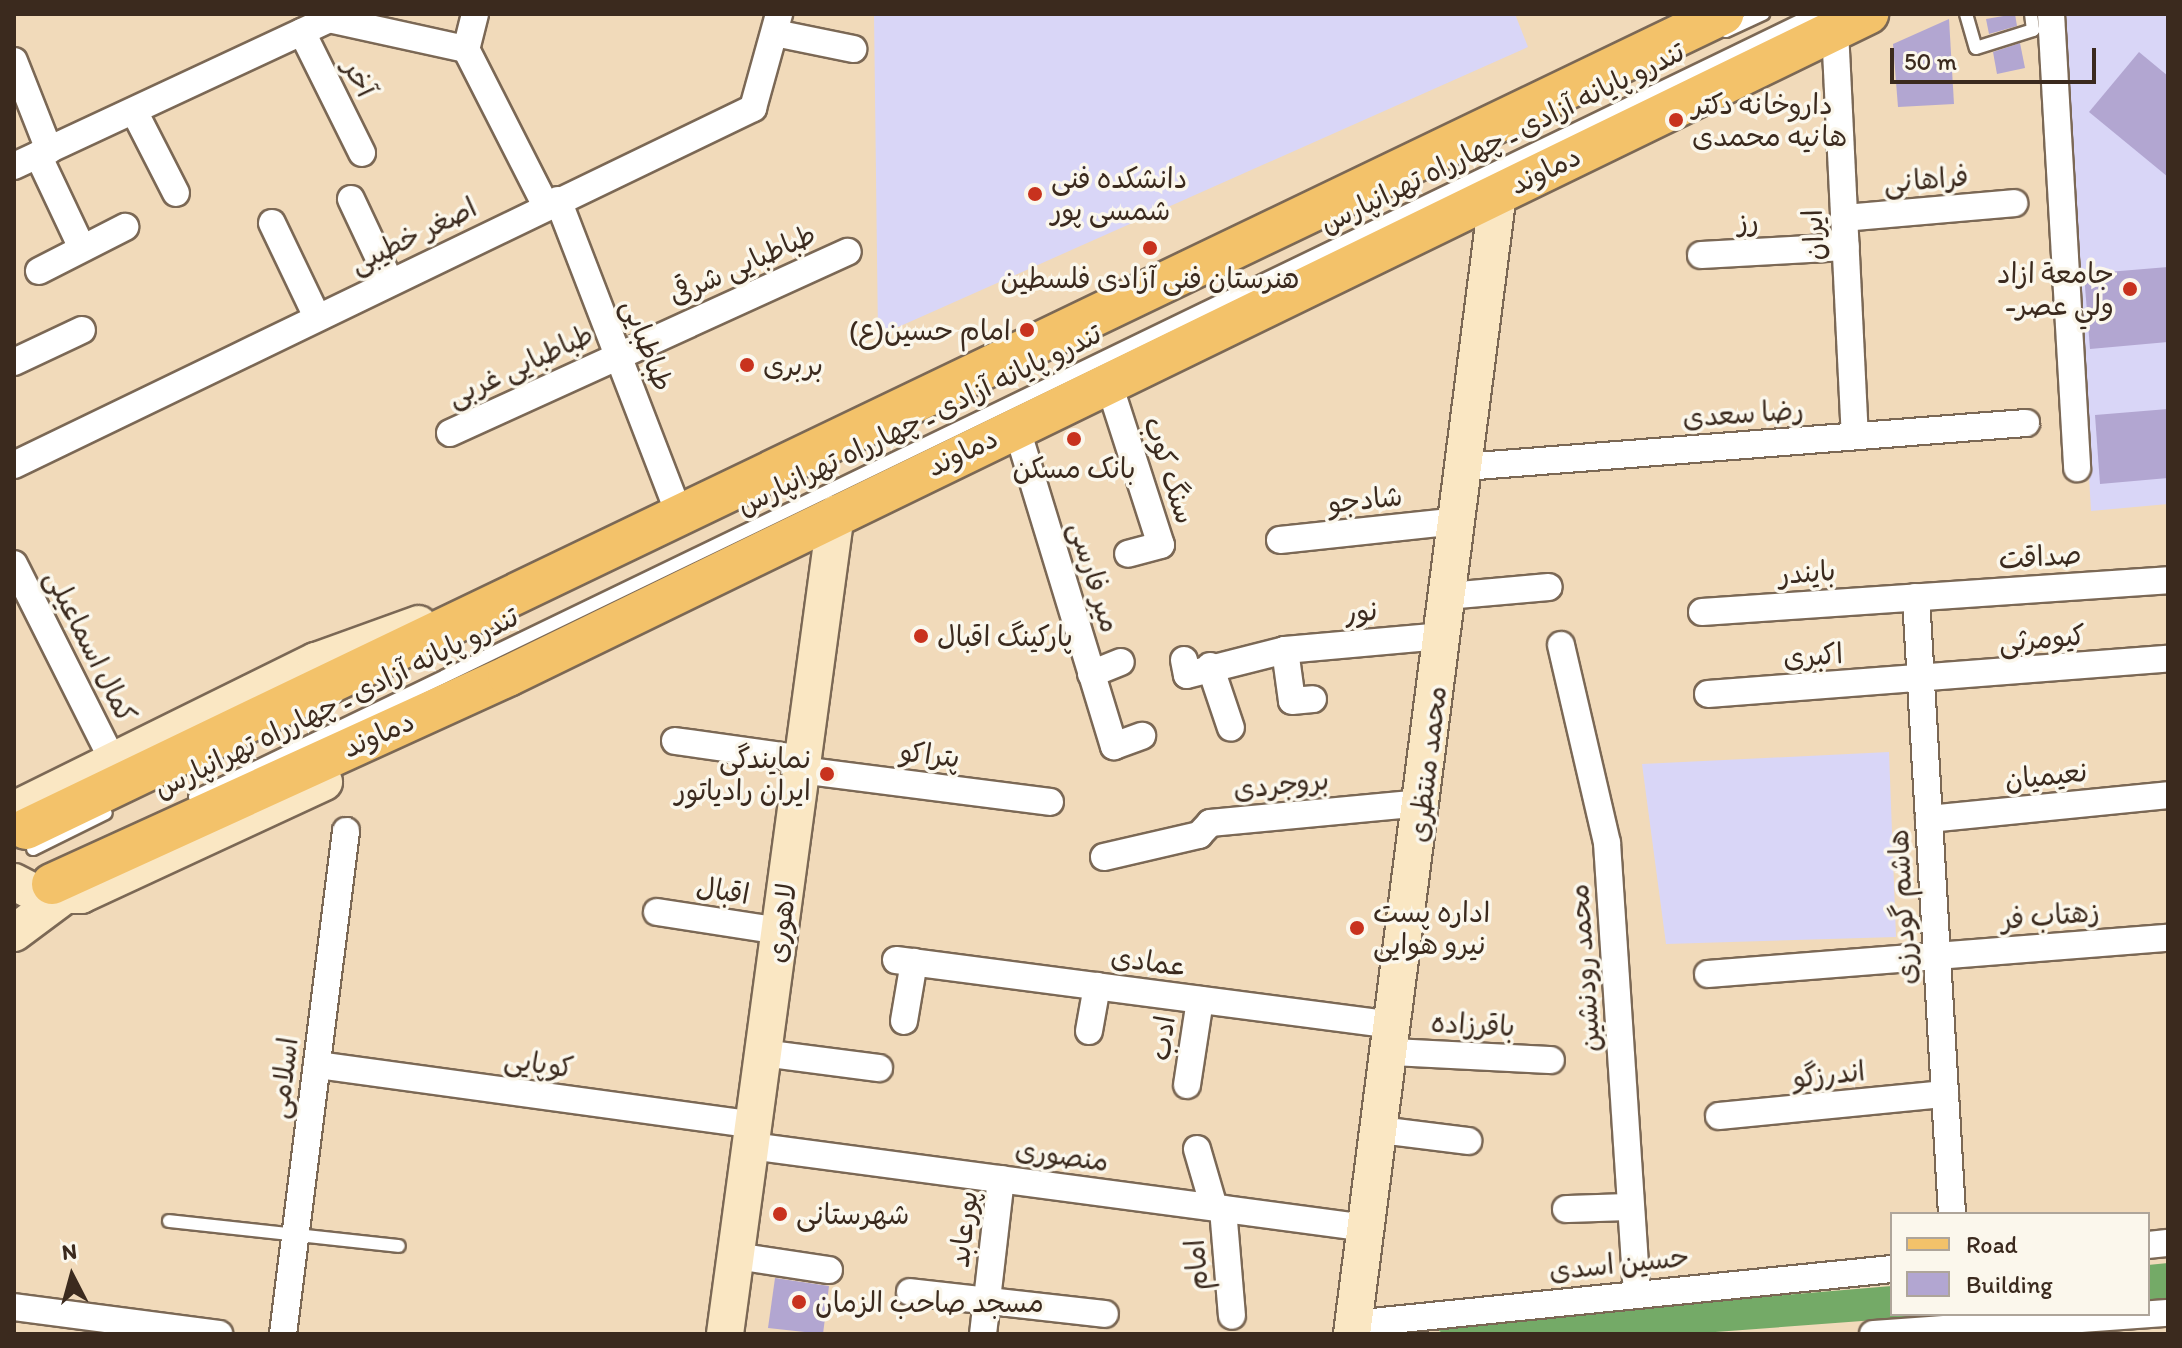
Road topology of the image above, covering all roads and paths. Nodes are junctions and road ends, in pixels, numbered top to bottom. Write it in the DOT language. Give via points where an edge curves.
graph roads {
  1 [pos="475,14"];
  2 [pos="1763,14"];
  3 [pos="1966,14"];
  4 [pos="2031,14"];
  5 [pos="2051,14"];
  6 [pos="1716,16"];
  7 [pos="1839,19"];
  8 [pos="777,23"];
  9 [pos="302,32"];
  10 [pos="466,49"];
  11 [pos="853,49"];
  12 [pos="14,61"];
  13 [pos="134,111"];
  14 [pos="362,153"];
  15 [pos="34,157"];
  16 [pos="176,193"];
  17 [pos="1498,193"];
  18 [pos="351,199"];
  19 [pos="552,203"];
  20 [pos="2014,203"];
  21 [pos="1844,218"];
  22 [pos="272,223"];
  23 [pos="125,227"];
  24 [pos="1846,247"];
  25 [pos="82,248"];
  26 [pos="848,252"];
  27 [pos="1701,255"];
  28 [pos="39,271"];
  29 [pos="390,282"];
  30 [pos="317,317"];
  31 [pos="82,330"];
  32 [pos="618,355"];
  33 [pos="14,362"];
  34 [pos="1108,381"];
  35 [pos="2026,423"];
  36 [pos="1016,426"];
  37 [pos="450,433"];
  38 [pos="1855,436"];
  39 [pos="14,465"];
  40 [pos="1464,467"];
  41 [pos="2077,468"];
  42 [pos="679,513"];
  43 [pos="836,513"];
  44 [pos="1457,521"];
  45 [pos="1280,540"];
  46 [pos="1128,554"];
  47 [pos="14,564"];
  48 [pos="2168,580"];
  49 [pos="1549,587"];
  50 [pos="1448,596"];
  51 [pos="1916,597"];
  52 [pos="476,612"];
  53 [pos="1702,612"];
  54 [pos="516,613"];
  55 [pos="1443,636"];
  56 [pos="1561,645"];
  57 [pos="1285,650"];
  58 [pos="2168,659"];
  59 [pos="1184,660"];
  60 [pos="1121,662"];
  61 [pos="1220,663"];
  62 [pos="1091,674"];
  63 [pos="1922,681"];
  64 [pos="1708,694"];
  65 [pos="1313,699"];
  66 [pos="1231,728"];
  67 [pos="1142,736"];
  68 [pos="675,741"];
  69 [pos="111,757"];
  70 [pos="802,765"];
  71 [pos="2168,795"];
  72 [pos="1050,802"];
  73 [pos="1422,803"];
  74 [pos="118,807"];
  75 [pos="174,808"];
  76 [pos="1929,819"];
  77 [pos="24,829"];
  78 [pos="346,831"];
  79 [pos="102,842"];
  80 [pos="1104,857"];
  81 [pos="43,884"];
  82 [pos="657,912"];
  83 [pos="780,931"];
  84 [pos="14,933"];
  85 [pos="2168,938"];
  86 [pos="1937,957"];
  87 [pos="1708,974"];
  88 [pos="1097,986"];
  89 [pos="1200,1000"];
  90 [pos="904,1021"];
  91 [pos="1089,1031"];
  92 [pos="1393,1038"];
  93 [pos="763,1053"];
  94 [pos="1551,1060"];
  95 [pos="317,1065"];
  96 [pos="879,1068"];
  97 [pos="1187,1085"];
  98 [pos="1945,1094"];
  99 [pos="1719,1116"];
  100 [pos="1380,1130"];
  101 [pos="752,1135"];
  102 [pos="1468,1141"];
  103 [pos="1197,1149"];
  104 [pos="1001,1179"];
  105 [pos="1630,1207"];
  106 [pos="1218,1208"];
  107 [pos="1566,1209"];
  108 [pos="1952,1212"];
  109 [pos="169,1221"];
  110 [pos="1366,1228"];
  111 [pos="295,1236"];
  112 [pos="399,1246"];
  113 [pos="736,1256"];
  114 [pos="1890,1269"];
  115 [pos="829,1270"];
  116 [pos="910,1292"];
  117 [pos="1637,1293"];
  118 [pos="987,1299"];
  119 [pos="14,1307"];
  120 [pos="1105,1314"];
  121 [pos="1232,1316"];
  122 [pos="2126,1316"];
  123 [pos="1352,1329"];
  124 [pos="219,1334"];
  125 [pos="283,1334"];
  126 [pos="725,1334"];
  127 [pos="983,1334"];
  128 [pos="1873,1334"];
  1 -- 10 [label="street"];
  2 -- 54 [label="lane"];
  3 -- 4 [label="lane" via="1976,48 2033,30"];
  5 -- 41 [label="street"];
  6 -- 42 [label="main road"];
  7 -- 17 [label="main road, دماوند"];
  7 -- 21 [label="street, ایران"];
  7 -- 75 [label="lane, تندرو پایانه آزادی ـ چهارراه تهرانپارس"];
  8 -- 11 [label="street"];
  8 -- 19 [label="street, اصغر خطیبی" via="753,108"];
  9 -- 10 [label="street" via="329,19"];
  9 -- 13 [label="street"];
  9 -- 14 [label="street, آخر"];
  10 -- 19 [label="street, طباطبایی"];
  12 -- 15 [label="street"];
  13 -- 15 [label="street"];
  13 -- 16 [label="street"];
  15 -- 25 [label="street"];
  17 -- 34 [label="main road, دماوند"];
  17 -- 40 [label="main road, محمد منتظری"];
  18 -- 29 [label="street"];
  19 -- 29 [label="street, اصغر خطیبی"];
  19 -- 32 [label="street, طباطبایی"];
  20 -- 21 [label="street, فراهانی"];
  21 -- 24 [label="street, ایران"];
  22 -- 30 [label="street"];
  23 -- 25 [label="street"];
  24 -- 27 [label="street, رز"];
  24 -- 38 [label="street, ایران"];
  25 -- 28 [label="street"];
  26 -- 32 [label="street, طباطبایی شرقی"];
  29 -- 30 [label="street, اصغر خطیبی"];
  30 -- 39 [label="street, اصغر خطیبی"];
  31 -- 33 [label="street"];
  32 -- 37 [label="street, طباطبایی غربی"];
  32 -- 42 [label="street, طباطبایی"];
  34 -- 36 [label="main road, دماوند"];
  34 -- 46 [label="street, سنگ کوب" via="1161,545"];
  35 -- 38 [label="street, رضا سعدی"];
  36 -- 43 [label="main road, دماوند"];
  36 -- 62 [label="street, میر فارسی"];
  38 -- 40 [label="street, رضا سعدی"];
  40 -- 44 [label="main road, محمد منتظری"];
  42 -- 52 [label="main road"];
  43 -- 70 [label="main road, لاهوری"];
  43 -- 81 [label="main road, دماوند" via="508,676"];
  44 -- 45 [label="street, شادجو"];
  44 -- 50 [label="main road, محمد منتظری"];
  47 -- 69 [label="street, کمال اسماعیلی"];
  48 -- 51 [label="street, صداقت"];
  49 -- 50 [label="street"];
  50 -- 55 [label="main road, محمد منتظری"];
  51 -- 53 [label="street, بایندر"];
  51 -- 63 [label="street, هاشم گودرزی"];
  52 -- 69 [label="main road" via="316,661"];
  52 -- 77 [label="main road"];
  55 -- 57 [label="street, نور"];
  55 -- 73 [label="main road, محمد منتظری"];
  56 -- 105 [label="street, محمد رودنشین" via="1607,843"];
  57 -- 61 [label="street, نور"];
  57 -- 65 [label="street" via="1292,701"];
  58 -- 63 [label="street, کیومرثی"];
  59 -- 61 [label="street" via="1187,675"];
  60 -- 62 [label="street"];
  61 -- 66 [label="street"];
  62 -- 67 [label="street, میر فارسی" via="1114,746"];
  63 -- 64 [label="street, اکبری"];
  63 -- 76 [label="street, هاشم گودرزی"];
  68 -- 70 [label="street, پتراکو"];
  69 -- 77 [label="main road"];
  70 -- 72 [label="street, پتراکو"];
  70 -- 83 [label="main road, لاهوری"];
  71 -- 76 [label="street, نعیمیان"];
  73 -- 80 [label="street, بروجردی" via="1210,823 1199,835"];
  73 -- 92 [label="main road, محمد منتظری"];
  74 -- 77 [label="lane"];
  76 -- 86 [label="street, هاشم گودرزی"];
  78 -- 95 [label="street, اسلامی"];
  79 -- 81 [label="lane"];
  81 -- 84 [label="main road"];
  82 -- 83 [label="street, اقبال"];
  83 -- 93 [label="main road, لاهوری"];
  85 -- 86 [label="street, زهتاب فر"];
  86 -- 87 [label="street, زهتاب فر"];
  86 -- 98 [label="street, هاشم گودرزی"];
  88 -- 89 [label="street, عمادی"];
  88 -- 90 [label="street, عمادی" via="905,961"];
  88 -- 91 [label="street"];
  89 -- 92 [label="street, عمادی"];
  89 -- 97 [label="street, ادب"];
  92 -- 94 [label="street, باقرزاده"];
  92 -- 100 [label="main road, محمد منتظری"];
  93 -- 96 [label="street"];
  93 -- 101 [label="main road, لاهوری"];
  95 -- 101 [label="street, کوپایی"];
  95 -- 111 [label="street, اسلامی"];
  98 -- 99 [label="street, اندرزگو"];
  98 -- 108 [label="street, هاشم گودرزی"];
  100 -- 102 [label="street"];
  100 -- 110 [label="main road, محمد منتظری"];
  101 -- 104 [label="street, منصوری"];
  101 -- 113 [label="main road, لاهوری"];
  103 -- 106 [label="street, امام"];
  104 -- 106 [label="street, منصوری"];
  104 -- 118 [label="street, پورعابد"];
  105 -- 107 [label="street"];
  105 -- 117 [label="street, محمد رودنشین"];
  106 -- 110 [label="street, منصوری"];
  106 -- 121 [label="street, امام"];
  109 -- 111 [label="lane"];
  110 -- 123 [label="main road, محمد منتظری"];
  111 -- 112 [label="lane"];
  111 -- 125 [label="street, اسلامی"];
  113 -- 115 [label="street"];
  113 -- 126 [label="main road, لاهوری"];
  114 -- 117 [label="street, حسین اسدی"];
  116 -- 118 [label="street"];
  117 -- 123 [label="street, حسین اسدی"];
  118 -- 120 [label="street"];
  118 -- 127 [label="street, پورعابد"];
  119 -- 124 [label="street"];
  122 -- 128 [label="street"];
}
